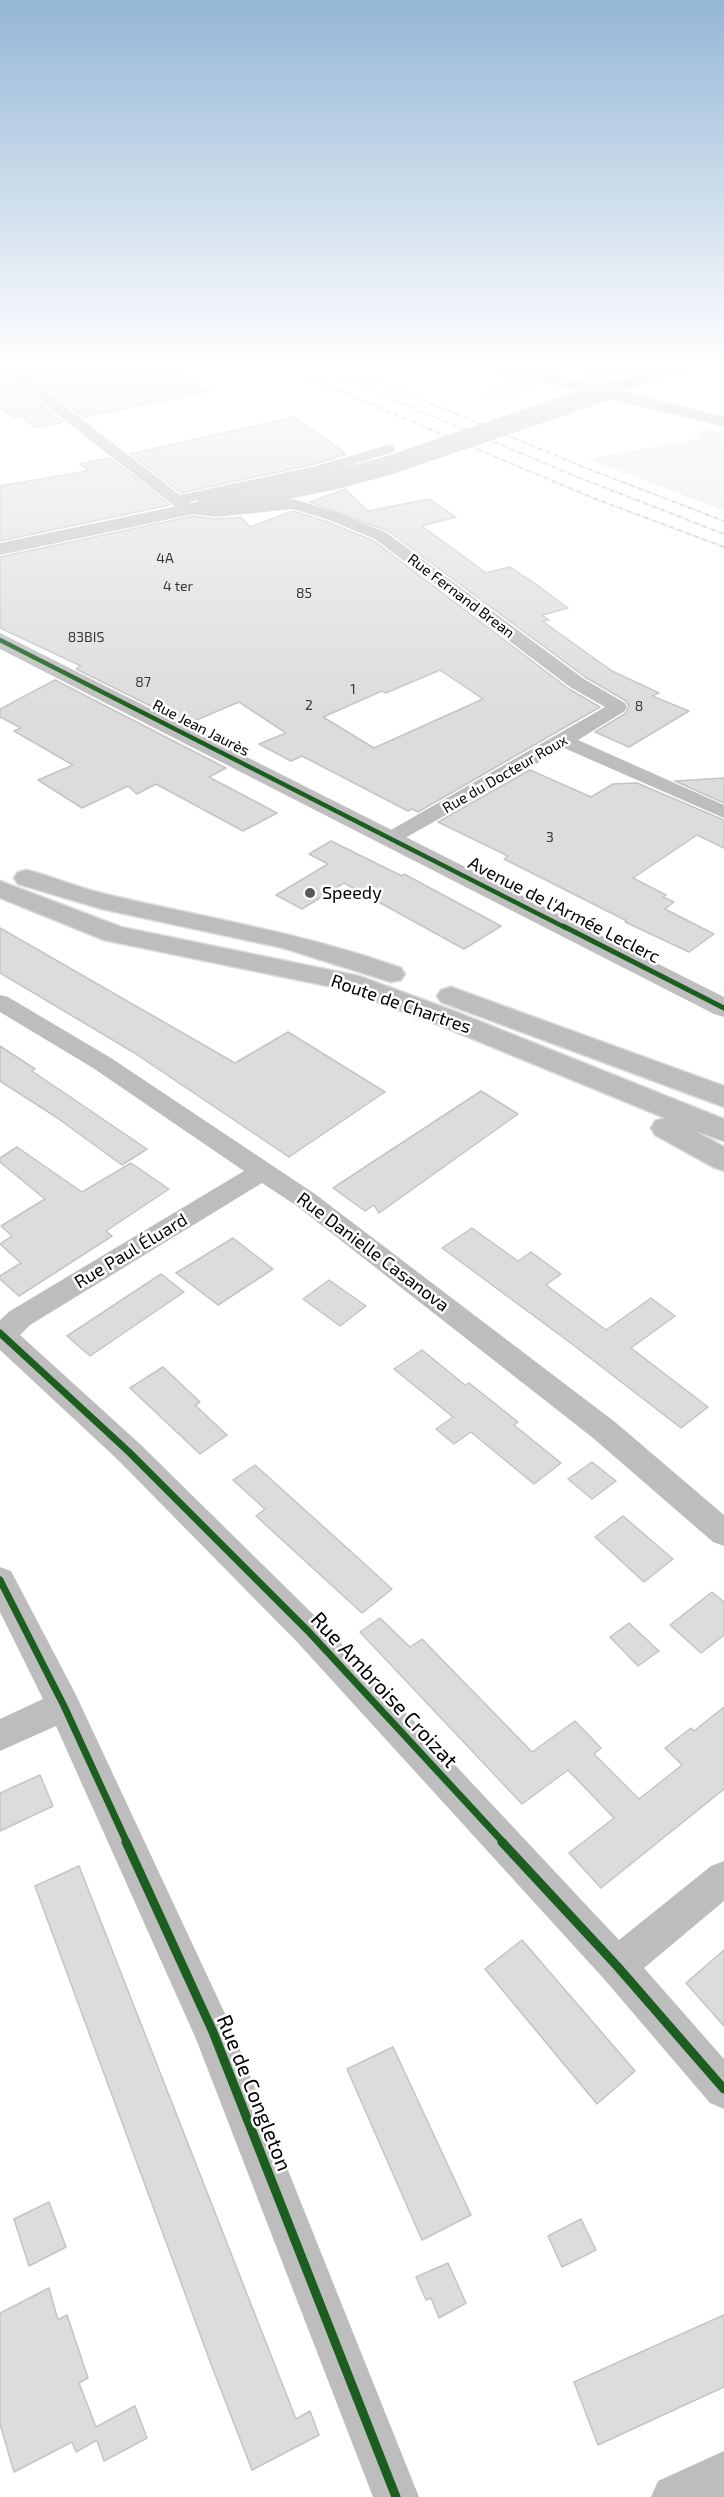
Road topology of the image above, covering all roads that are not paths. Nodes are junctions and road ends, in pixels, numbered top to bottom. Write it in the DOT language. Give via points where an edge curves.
graph roads {
  1 [pos="160,482"];
  2 [pos="277,482"];
  3 [pos="332,482"];
  4 [pos="191,505"];
  5 [pos="133,520"];
  6 [pos="0,543"];
  7 [pos="0,549"];
  8 [pos="0,640"];
  9 [pos="618,707"];
  10 [pos="563,741"];
  11 [pos="724,812"];
  12 [pos="391,838"];
  13 [pos="0,867"];
  14 [pos="0,889"];
  15 [pos="0,1002"];
  16 [pos="724,1008"];
  17 [pos="444,1017"];
  18 [pos="724,1097"];
  19 [pos="724,1131"];
  20 [pos="724,1160"];
  21 [pos="263,1171"];
  22 [pos="1,1335"];
  23 [pos="724,1533"];
  24 [pos="0,1580"];
  25 [pos="64,1706"];
  26 [pos="0,1736"];
  27 [pos="724,1878"];
  28 [pos="617,1966"];
  29 [pos="724,2090"];
  30 [pos="724,2474"];
  31 [pos="396,2497"];
  32 [pos="674,2497"];
  1 -- 4 [label="street"];
  2 -- 4 [label="street"];
  3 -- 4 [label="street, bridge"];
  4 -- 5 [label="street"];
  4 -- 9 [label="street, Rue Fernand Brean" via="216,512 294,504 381,536 577,683"];
  5 -- 6 [label="street"];
  5 -- 7 [label="street"];
  8 -- 12 [label="street, Rue Jean Jaurès"];
  9 -- 10 [label="street, Rue du Docteur Roux"];
  10 -- 11 [label="street"];
  10 -- 12 [label="street, Rue du Docteur Roux"];
  12 -- 16 [label="street, Avenue de l'Armée Leclerc"];
  13 -- 18 [label="main road, Route de Chartres" via="50,887 346,957"];
  14 -- 17 [label="main road, Route de Chartres" via="114,934 349,982"];
  15 -- 21 [label="street, Rue Danielle Casanova" via="102,1063"];
  17 -- 19 [label="main road, Route de Chartres"];
  17 -- 20 [label="main road" via="461,1038 618,1104"];
  21 -- 22 [label="street, Rue Paul Éluard" via="20,1318"];
  21 -- 23 [label="street, Rue Danielle Casanova" via="604,1430"];
  22 -- 28 [label="street, Rue Ambroise Croizat" via="129,1452 310,1633"];
  24 -- 25 [label="street, Rue de Congleton"];
  25 -- 26 [label="street"];
  25 -- 31 [label="street, Rue de Congleton" via="213,2032"];
  27 -- 28 [label="street"];
  28 -- 29 [label="street, Rue Ambroise Croizat"];
  30 -- 32 [label="street"];
}
